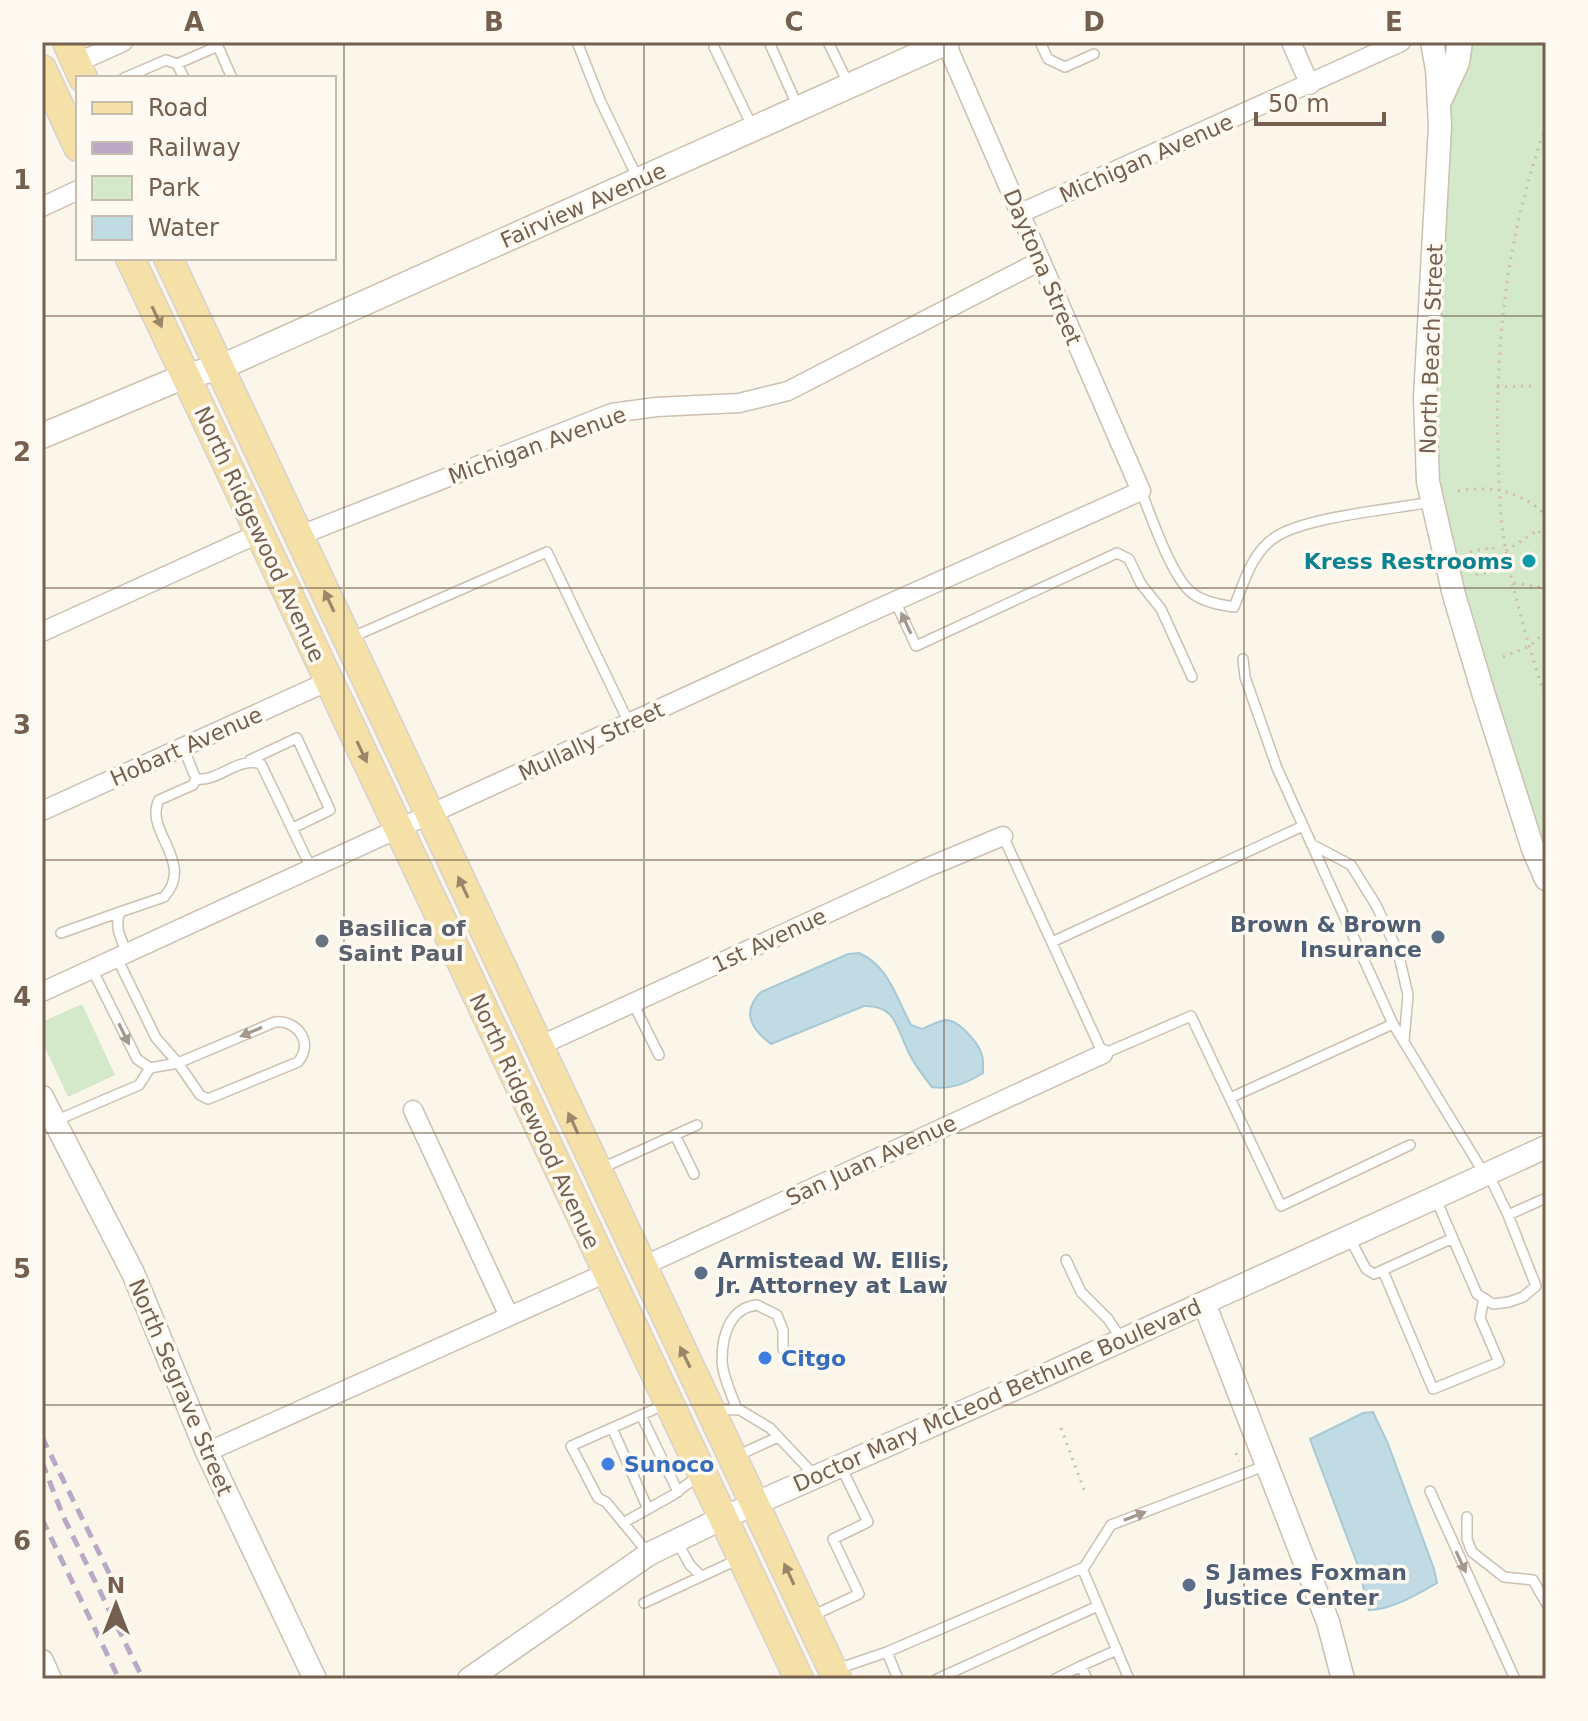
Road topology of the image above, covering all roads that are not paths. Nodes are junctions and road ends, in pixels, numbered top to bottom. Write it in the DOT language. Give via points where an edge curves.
graph roads {
  1 [pos="123,42"];
  2 [pos="577,42"];
  3 [pos="769,42"];
  4 [pos="828,42"];
  5 [pos="946,42"];
  6 [pos="1040,42"];
  7 [pos="1401,42"];
  8 [pos="1432,42"];
  9 [pos="1460,42"];
  10 [pos="1294,43"];
  11 [pos="217,44"];
  12 [pos="714,47"];
  13 [pos="42,50"];
  14 [pos="1094,54"];
  15 [pos="75,61"];
  16 [pos="177,64"];
  17 [pos="42,69"];
  18 [pos="129,76"];
  19 [pos="183,76"];
  20 [pos="231,76"];
  21 [pos="849,85"];
  22 [pos="1310,85"];
  23 [pos="1440,99"];
  24 [pos="799,108"];
  25 [pos="753,129"];
  26 [pos="76,144"];
  27 [pos="638,180"];
  28 [pos="76,191"];
  29 [pos="42,207"];
  30 [pos="1021,213"];
  31 [pos="131,260"];
  32 [pos="169,260"];
  33 [pos="1040,261"];
  34 [pos="219,368"];
  35 [pos="185,376"];
  36 [pos="42,436"];
  37 [pos="1141,491"];
  38 [pos="1433,502"];
  39 [pos="260,533"];
  40 [pos="298,536"];
  41 [pos="895,601"];
  42 [pos="42,632"];
  43 [pos="347,639"];
  44 [pos="1243,659"];
  45 [pos="1192,677"];
  46 [pos="329,681"];
  47 [pos="629,723"];
  48 [pos="183,747"];
  49 [pos="245,762"];
  50 [pos="196,779"];
  51 [pos="42,811"];
  52 [pos="429,814"];
  53 [pos="1303,826"];
  54 [pos="293,828"];
  55 [pos="398,829"];
  56 [pos="1003,836"];
  57 [pos="1311,844"];
  58 [pos="311,868"];
  59 [pos="1546,879"];
  60 [pos="120,912"];
  61 [pos="61,933"];
  62 [pos="1052,942"];
  63 [pos="122,955"];
  64 [pos="92,969"];
  65 [pos="42,992"];
  66 [pos="633,1003"];
  67 [pos="1393,1024"];
  68 [pos="1404,1041"];
  69 [pos="537,1047"];
  70 [pos="1103,1054"];
  71 [pos="659,1055"];
  72 [pos="178,1063"];
  73 [pos="150,1068"];
  74 [pos="42,1097"];
  75 [pos="1230,1098"];
  76 [pos="413,1110"];
  77 [pos="55,1121"];
  78 [pos="697,1125"];
  79 [pos="675,1135"];
  80 [pos="1410,1145"];
  81 [pos="1546,1147"];
  82 [pos="595,1171"];
  83 [pos="694,1174"];
  84 [pos="1486,1174"];
  85 [pos="1435,1197"];
  86 [pos="1546,1198"];
  87 [pos="1508,1215"];
  88 [pos="1349,1237"];
  89 [pos="1453,1238"];
  90 [pos="1066,1260"];
  91 [pos="641,1267"];
  92 [pos="1383,1271"];
  93 [pos="606,1273"];
  94 [pos="1484,1298"];
  95 [pos="1204,1303"];
  96 [pos="509,1316"];
  97 [pos="1122,1340"];
  98 [pos="783,1349"];
  99 [pos="669,1402"];
  100 [pos="724,1409"];
  101 [pos="641,1415"];
  102 [pos="612,1428"];
  103 [pos="778,1437"];
  104 [pos="207,1452"];
  105 [pos="734,1457"];
  106 [pos="1267,1465"];
  107 [pos="840,1466"];
  108 [pos="703,1472"];
  109 [pos="816,1477"];
  110 [pos="1430,1491"];
  111 [pos="678,1492"];
  112 [pos="756,1503"];
  113 [pos="648,1509"];
  114 [pos="725,1517"];
  115 [pos="1467,1517"];
  116 [pos="623,1523"];
  117 [pos="676,1540"];
  118 [pos="649,1554"];
  119 [pos="743,1556"];
  120 [pos="1083,1569"];
  121 [pos="701,1576"];
  122 [pos="644,1603"];
  123 [pos="1546,1603"];
  124 [pos="1098,1606"];
  125 [pos="808,1618"];
  126 [pos="1117,1650"];
  127 [pos="887,1652"];
  128 [pos="1081,1666"];
  129 [pos="835,1675"];
  130 [pos="315,1679"];
  131 [pos="469,1679"];
  132 [pos="799,1679"];
  133 [pos="898,1679"];
  134 [pos="937,1679"];
  135 [pos="1055,1679"];
  136 [pos="1087,1679"];
  137 [pos="1129,1679"];
  138 [pos="1343,1679"];
  139 [pos="1515,1679"];
  1 -- 15 [label="street"];
  2 -- 27 [label="lane"];
  3 -- 24 [label="lane"];
  4 -- 21 [label="lane"];
  5 -- 21 [label="main road, Fairview Avenue"];
  5 -- 30 [label="street, Daytona Street"];
  6 -- 14 [label="lane" via="1048,59 1065,67"];
  7 -- 22 [label="street, Michigan Avenue"];
  8 -- 23 [label="street, North Beach Street"];
  9 -- 23 [label="main road"];
  10 -- 22 [label="street"];
  11 -- 16 [label="lane"];
  11 -- 20 [label="lane"];
  12 -- 25 [label="lane"];
  13 -- 15 [label="main road" via="55,59"];
  16 -- 18 [label="lane" via="166,60"];
  16 -- 19 [label="lane"];
  17 -- 26 [label="main road" via="56,111"];
  21 -- 24 [label="main road, Fairview Avenue"];
  22 -- 30 [label="street, Michigan Avenue"];
  23 -- 38 [label="street, North Beach Street" via="1425,398"];
  24 -- 25 [label="main road, Fairview Avenue"];
  25 -- 27 [label="main road, Fairview Avenue"];
  27 -- 34 [label="main road, Fairview Avenue"];
  28 -- 29 [label="street"];
  30 -- 33 [label="street, Daytona Street"];
  31 -- 35 [label="main road, North Ridgewood Avenue, one-way"];
  32 -- 34 [label="main road, North Ridgewood Avenue"];
  33 -- 37 [label="street, Daytona Street"];
  33 -- 40 [label="street, Michigan Avenue" via="788,391 739,403 612,413"];
  34 -- 35 [label="main road, Fairview Avenue"];
  34 -- 40 [label="main road, North Ridgewood Avenue"];
  35 -- 36 [label="main road, Fairview Avenue"];
  35 -- 39 [label="main road, North Ridgewood Avenue"];
  37 -- 38 [label="lane" via="1178,576 1192,593 1234,607 1250,565 1273,538 1299,525"];
  37 -- 41 [label="street, Mullally Street"];
  38 -- 59 [label="street, North Beach Street" via="1479,680"];
  39 -- 42 [label="street"];
  39 -- 46 [label="main road, North Ridgewood Avenue"];
  43 -- 40 [label="main road, North Ridgewood Avenue, one-way"];
  45 -- 41 [label="lane, one-way" via="1161,609 1129,559 1117,553 916,646"];
  41 -- 47 [label="street, Mullally Street"];
  43 -- 47 [label="lane" via="547,552"];
  43 -- 52 [label="main road, North Ridgewood Avenue"];
  44 -- 53 [label="lane" via="1277,768"];
  46 -- 48 [label="street, Hobart Avenue"];
  46 -- 55 [label="main road, North Ridgewood Avenue, one-way"];
  47 -- 52 [label="street, Mullally Street"];
  48 -- 50 [label="lane"];
  48 -- 51 [label="street, Hobart Avenue"];
  49 -- 50 [label="lane"];
  49 -- 54 [label="lane" via="255,761 266,770"];
  49 -- 54 [label="lane" via="297,738 330,810"];
  50 -- 60 [label="lane" via="157,804 156,817 175,871 170,891"];
  52 -- 55 [label="street, Mullally Street"];
  69 -- 52 [label="main road, North Ridgewood Avenue, one-way"];
  53 -- 57 [label="lane"];
  53 -- 62 [label="lane"];
  54 -- 58 [label="lane"];
  55 -- 58 [label="street, Mullally Street"];
  55 -- 93 [label="main road, North Ridgewood Avenue"];
  56 -- 62 [label="lane"];
  56 -- 66 [label="street, 1st Avenue"];
  57 -- 67 [label="lane"];
  57 -- 68 [label="lane" via="1351,865 1382,917 1398,952 1408,995"];
  58 -- 63 [label="street, Mullally Street"];
  60 -- 61 [label="lane"];
  60 -- 63 [label="lane" via="116,921"];
  62 -- 70 [label="lane"];
  63 -- 64 [label="street, Mullally Street"];
  63 -- 72 [label="lane" via="156,1038"];
  64 -- 65 [label="street, Mullally Street"];
  64 -- 73 [label="lane, one-way" via="137,1059"];
  66 -- 69 [label="street, 1st Avenue"];
  66 -- 71 [label="lane"];
  67 -- 68 [label="lane"];
  67 -- 75 [label="lane"];
  68 -- 84 [label="lane"];
  82 -- 69 [label="main road, North Ridgewood Avenue, one-way"];
  70 -- 75 [label="lane" via="1191,1016"];
  70 -- 91 [label="street, San Juan Avenue"];
  72 -- 72 [label="lane, one-way" via="208,1099 298,1062 305,1044 297,1028 287,1021 275,1022"];
  72 -- 73 [label="lane"];
  73 -- 77 [label="lane" via="139,1085"];
  74 -- 77 [label="street, North Segrave Street"];
  75 -- 80 [label="lane" via="1281,1206"];
  76 -- 96 [label="street"];
  77 -- 104 [label="street, North Segrave Street" via="133,1273"];
  78 -- 79 [label="lane"];
  79 -- 82 [label="lane"];
  79 -- 83 [label="lane"];
  81 -- 84 [label="street, Doctor Mary McLeod Bethune Boulevard"];
  82 -- 91 [label="main road, North Ridgewood Avenue"];
  84 -- 85 [label="street, Doctor Mary McLeod Bethune Boulevard"];
  84 -- 87 [label="lane"];
  85 -- 88 [label="street, Doctor Mary McLeod Bethune Boulevard"];
  85 -- 89 [label="lane"];
  86 -- 87 [label="lane"];
  87 -- 94 [label="lane" via="1536,1286 1509,1302 1493,1304"];
  88 -- 92 [label="lane" via="1366,1269 1374,1274"];
  88 -- 95 [label="street, Doctor Mary McLeod Bethune Boulevard"];
  89 -- 92 [label="lane"];
  89 -- 94 [label="lane" via="1477,1294"];
  90 -- 97 [label="lane" via="1081,1292"];
  100 -- 91 [label="main road, North Ridgewood Avenue, one-way"];
  92 -- 94 [label="lane" via="1433,1389 1499,1362 1480,1318"];
  93 -- 96 [label="street"];
  93 -- 99 [label="main road, North Ridgewood Avenue"];
  95 -- 97 [label="street, Doctor Mary McLeod Bethune Boulevard"];
  95 -- 106 [label="street"];
  96 -- 104 [label="street"];
  97 -- 107 [label="street, Doctor Mary McLeod Bethune Boulevard"];
  98 -- 100 [label="lane" via="777,1315 757,1305 739,1310 728,1325 722,1362"];
  99 -- 101 [label="lane"];
  99 -- 108 [label="main road, North Ridgewood Avenue"];
  100 -- 103 [label="lane" via="770,1428"];
  100 -- 105 [label="main road, North Ridgewood Avenue"];
  101 -- 102 [label="lane"];
  101 -- 111 [label="lane"];
  102 -- 113 [label="lane"];
  102 -- 116 [label="lane" via="571,1446 598,1498"];
  103 -- 105 [label="lane"];
  103 -- 109 [label="lane"];
  104 -- 130 [label="street, North Segrave Street"];
  105 -- 112 [label="main road, North Ridgewood Avenue"];
  120 -- 106 [label="lane, one-way" via="1111,1525"];
  106 -- 138 [label="street" via="1328,1622"];
  107 -- 109 [label="street, Doctor Mary McLeod Bethune Boulevard"];
  107 -- 125 [label="lane" via="868,1522 833,1539 859,1594"];
  108 -- 111 [label="lane"];
  108 -- 114 [label="main road, North Ridgewood Avenue"];
  109 -- 112 [label="street, Doctor Mary McLeod Bethune Boulevard"];
  110 -- 139 [label="lane, one-way"];
  111 -- 113 [label="lane"];
  112 -- 114 [label="street, Doctor Mary McLeod Bethune Boulevard"];
  125 -- 112 [label="main road, North Ridgewood Avenue, one-way"];
  113 -- 116 [label="lane"];
  114 -- 117 [label="street, Doctor Mary McLeod Bethune Boulevard"];
  114 -- 119 [label="main road, North Ridgewood Avenue"];
  115 -- 123 [label="lane" via="1472,1552 1504,1577 1533,1580"];
  116 -- 118 [label="lane"];
  117 -- 118 [label="street, Doctor Mary McLeod Bethune Boulevard"];
  117 -- 121 [label="lane"];
  118 -- 131 [label="street, Doctor Mary McLeod Bethune Boulevard"];
  119 -- 121 [label="lane"];
  119 -- 132 [label="main road, North Ridgewood Avenue"];
  120 -- 124 [label="lane"];
  120 -- 127 [label="lane"];
  121 -- 122 [label="lane"];
  124 -- 126 [label="lane"];
  124 -- 134 [label="lane"];
  125 -- 129 [label="main road, North Ridgewood Avenue"];
  126 -- 128 [label="lane"];
  126 -- 137 [label="lane"];
  127 -- 129 [label="lane"];
  127 -- 133 [label="lane"];
  128 -- 135 [label="lane"];
  128 -- 136 [label="lane"];
}
